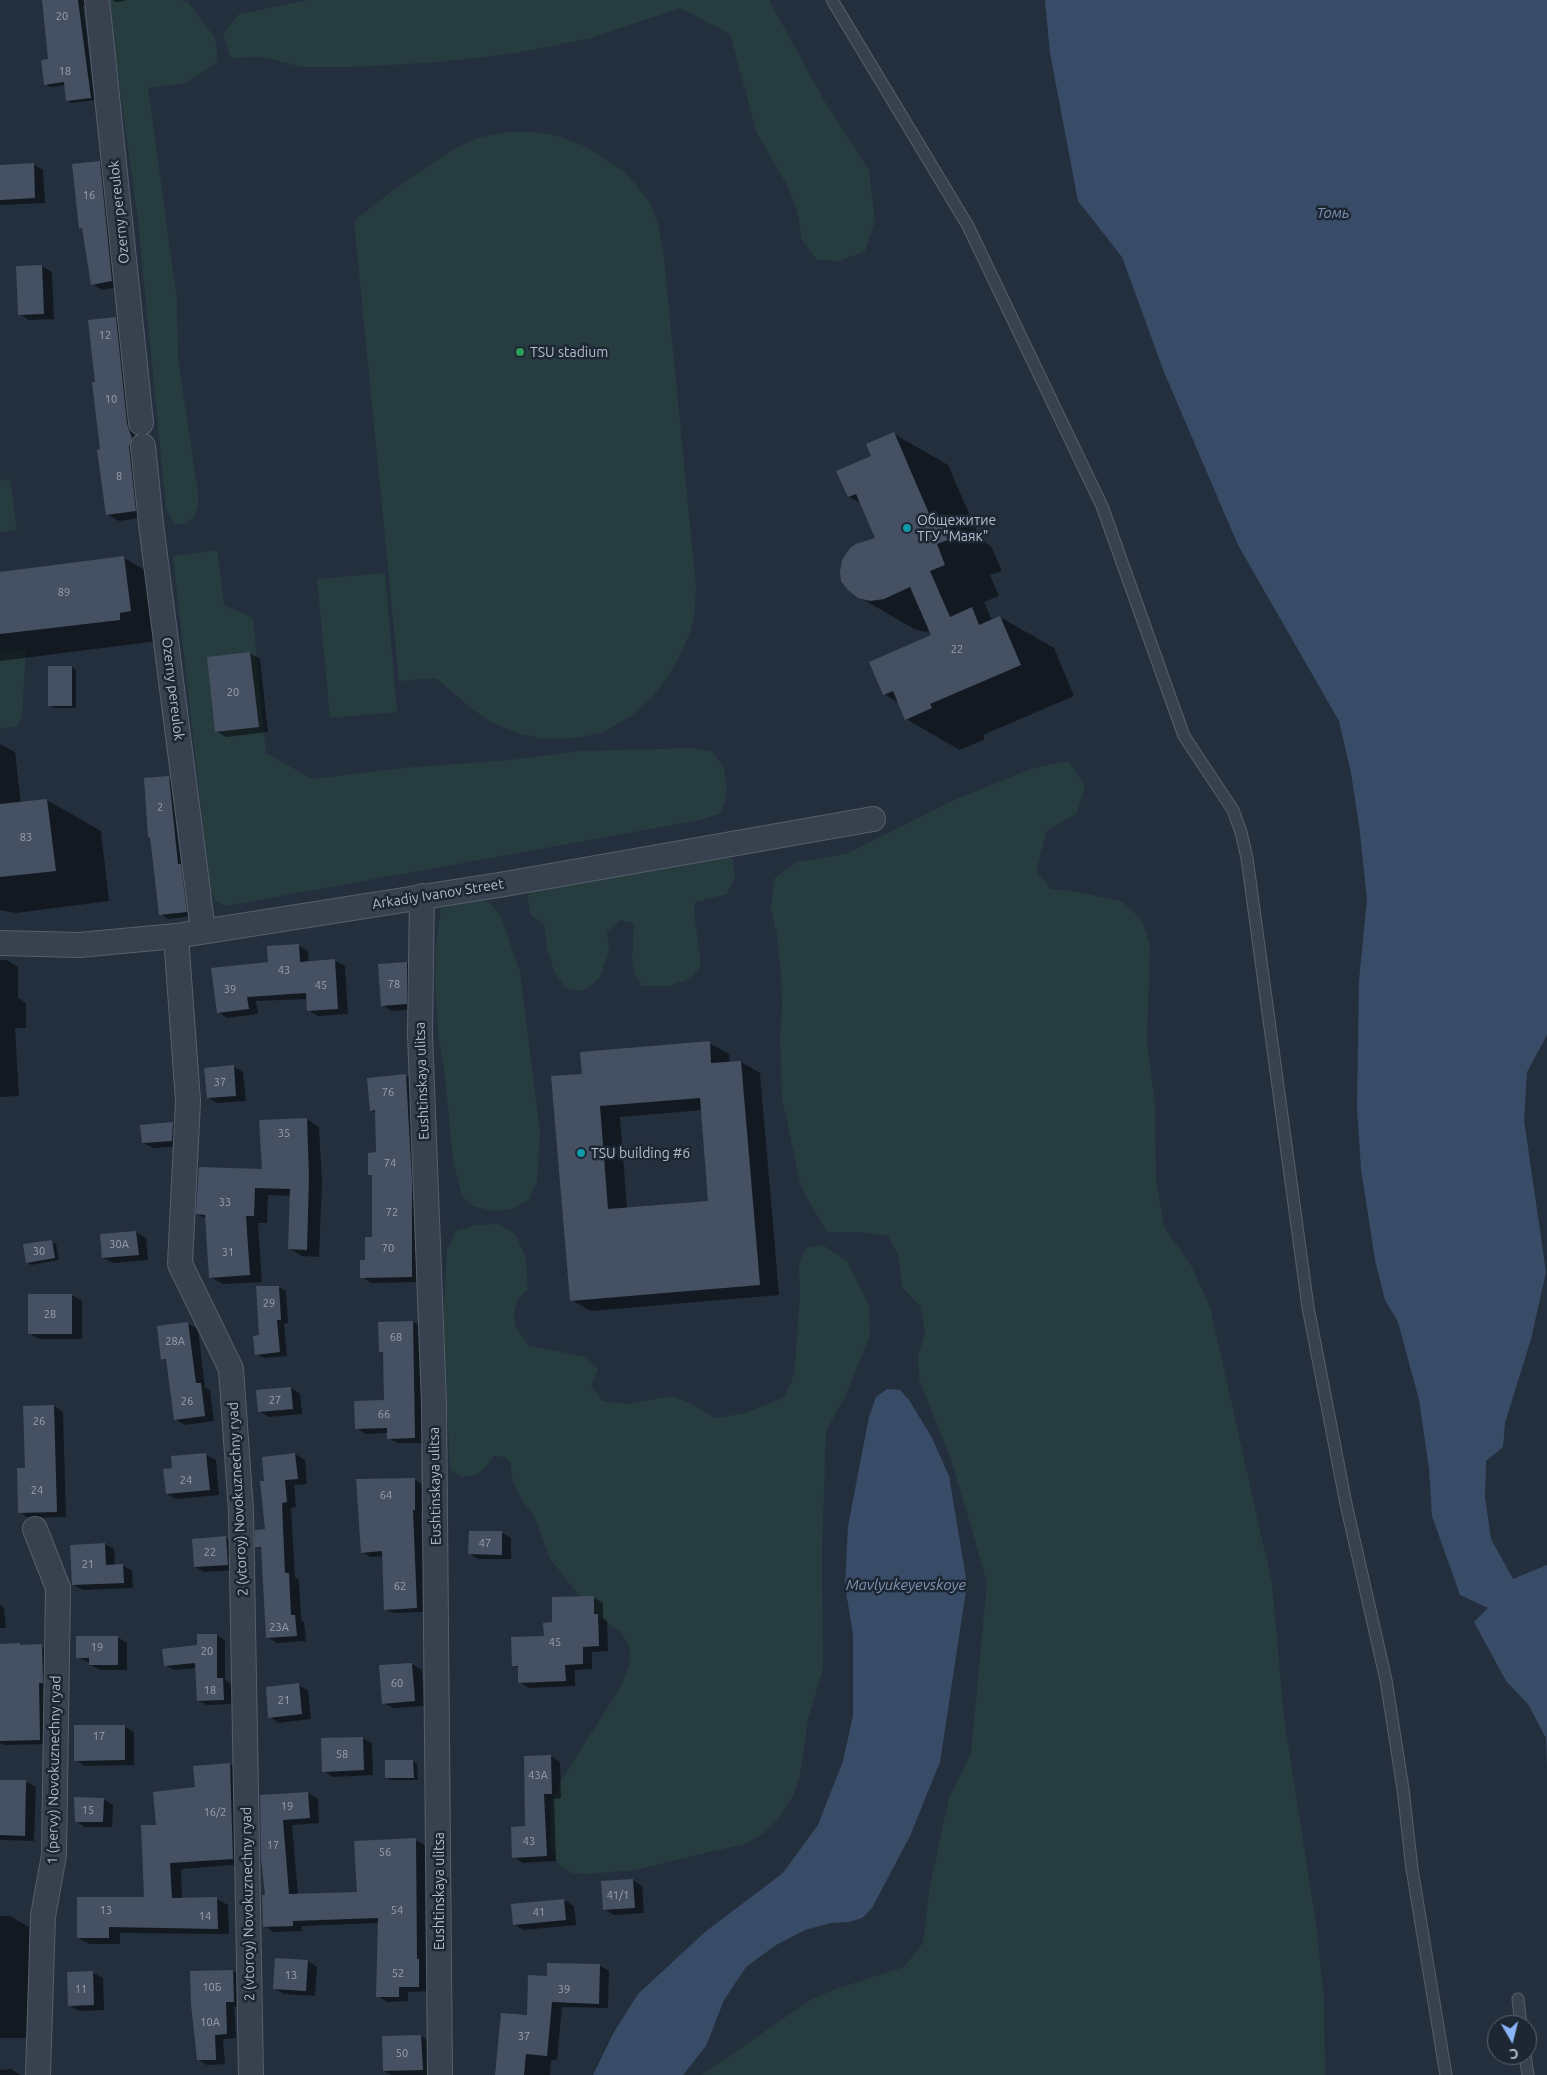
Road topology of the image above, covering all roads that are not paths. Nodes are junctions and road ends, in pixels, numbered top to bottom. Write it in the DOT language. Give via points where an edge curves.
graph roads {
  1 [pos="97,0"];
  2 [pos="832,0"];
  3 [pos="873,819"];
  4 [pos="422,896"];
  5 [pos="203,931"];
  6 [pos="176,936"];
  7 [pos="0,942"];
  8 [pos="35,1529"];
  9 [pos="1518,1998"];
  10 [pos="1520,2015"];
  11 [pos="38,2075"];
  12 [pos="251,2075"];
  13 [pos="440,2075"];
  14 [pos="1446,2075"];
  1 -- 5 [label="street, Ozerny pereulok" via="151,524"];
  2 -- 14 [label="lane" via="968,226 1102,506 1184,736 1233,810 1241,832 1308,1307 1346,1504 1386,1680 1412,1869"];
  3 -- 4 [label="street, Arkadiy Ivanov Street"];
  4 -- 5 [label="street, Arkadiy Ivanov Street"];
  4 -- 13 [label="street, Eushtinskaya ulitsa" via="420,1034 434,1404"];
  5 -- 6 [label="street, Arkadiy Ivanov Street"];
  6 -- 7 [label="street, Arkadiy Ivanov Street" via="78,946"];
  6 -- 12 [label="street, 2 (vtoroy) Novokuznechny ryad" via="188,1101 180,1264 231,1369 240,1511"];
  8 -- 11 [label="street, 1 (pervy) Novokuznechny ryad" via="58,1588 54,1855 43,1916"];
  9 -- 10 [label="lane"];
}
